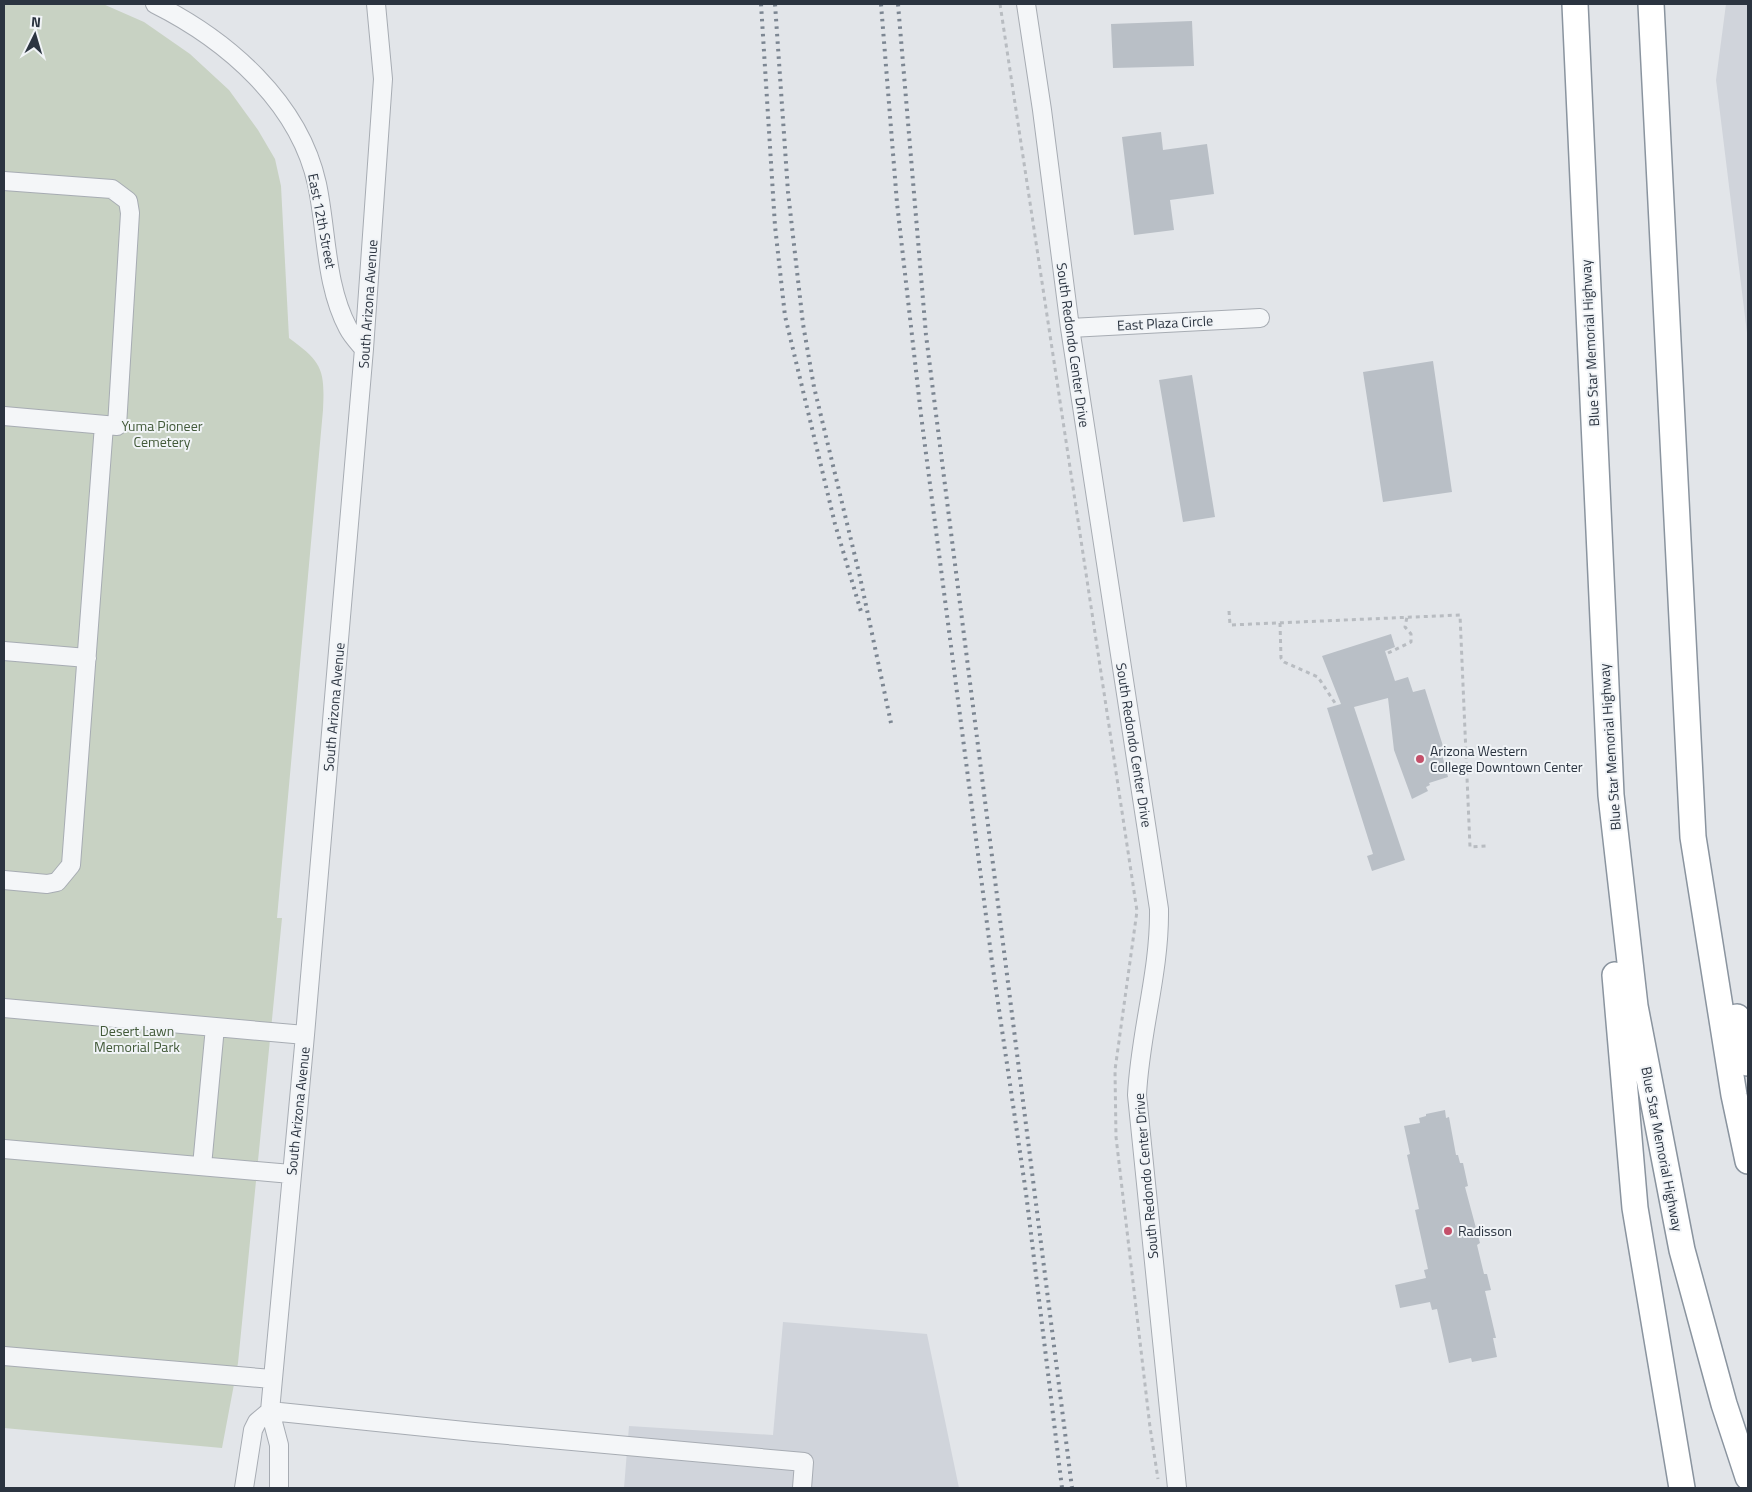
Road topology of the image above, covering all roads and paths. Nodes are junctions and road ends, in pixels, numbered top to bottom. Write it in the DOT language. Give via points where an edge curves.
graph roads {
  1 [pos="155,4"];
  2 [pos="376,4"];
  3 [pos="1000,4"];
  4 [pos="1026,4"];
  5 [pos="1574,4"];
  6 [pos="1651,4"];
  7 [pos="1660,4"];
  8 [pos="1652,44"];
  9 [pos="4,181"];
  10 [pos="1260,318"];
  11 [pos="1070,328"];
  12 [pos="364,349"];
  13 [pos="4,416"];
  14 [pos="104,425"];
  15 [pos="1229,611"];
  16 [pos="1407,617"];
  17 [pos="1280,623"];
  18 [pos="4,651"];
  19 [pos="1388,653"];
  20 [pos="87,658"];
  21 [pos="1335,703"];
  22 [pos="1611,796"];
  23 [pos="1693,837"];
  24 [pos="1486,846"];
  25 [pos="4,880"];
  26 [pos="4,1008"];
  27 [pos="215,1026"];
  28 [pos="305,1035"];
  29 [pos="1748,1063"];
  30 [pos="4,1149"];
  31 [pos="1748,1161"];
  32 [pos="202,1166"];
  33 [pos="291,1174"];
  34 [pos="4,1356"];
  35 [pos="272,1379"];
  36 [pos="270,1411"];
  37 [pos="1748,1477"];
  38 [pos="1158,1483"];
  39 [pos="244,1488"];
  40 [pos="279,1488"];
  41 [pos="802,1488"];
  42 [pos="1178,1488"];
  43 [pos="1682,1488"];
  1 -- 12 [label="street, East 12th Street" via="187,20 251,71 280,104 301,138 317,183 340,309 349,330"];
  2 -- 12 [label="street, South Arizona Avenue" via="384,79"];
  3 -- 38 [label="path" via="1138,911 1115,1070 1116,1137"];
  4 -- 11 [label="street, South Redondo Center Drive"];
  5 -- 22 [label="highway, Blue Star Memorial Highway"];
  6 -- 8 [label="highway"];
  7 -- 8 [label="highway"];
  8 -- 23 [label="highway"];
  9 -- 14 [label="street" via="112,189 128,202 130,213 117,426"];
  10 -- 11 [label="street, East Plaza Circle"];
  11 -- 42 [label="street, South Redondo Center Drive" via="1159,909 1158,952 1138,1062 1137,1095"];
  12 -- 28 [label="street, South Arizona Avenue"];
  13 -- 14 [label="street"];
  14 -- 20 [label="street"];
  15 -- 17 [label="path" via="1230,625"];
  16 -- 17 [label="path"];
  16 -- 19 [label="path" via="1405,627 1412,642"];
  16 -- 24 [label="path" via="1460,615 1470,847"];
  17 -- 21 [label="path" via="1281,658 1318,677"];
  18 -- 20 [label="street"];
  20 -- 25 [label="street" via="71,866 58,882"];
  22 -- 37 [label="highway, Blue Star Memorial Highway" via="1635,1006 1682,1250 1724,1404"];
  22 -- 43 [label="highway" via="1615,970 1635,1208"];
  23 -- 29 [label="highway"];
  23 -- 31 [label="highway" via="1734,1095"];
  26 -- 27 [label="street"];
  27 -- 28 [label="street"];
  27 -- 32 [label="street"];
  28 -- 33 [label="street, South Arizona Avenue"];
  30 -- 32 [label="street"];
  32 -- 33 [label="street"];
  33 -- 35 [label="street, South Arizona Avenue"];
  34 -- 35 [label="street"];
  35 -- 36 [label="street, South Arizona Avenue"];
  36 -- 39 [label="street" via="253,1430"];
  36 -- 40 [label="street, South Arizona Avenue" via="279,1445"];
  36 -- 41 [label="street" via="804,1462"];
}
